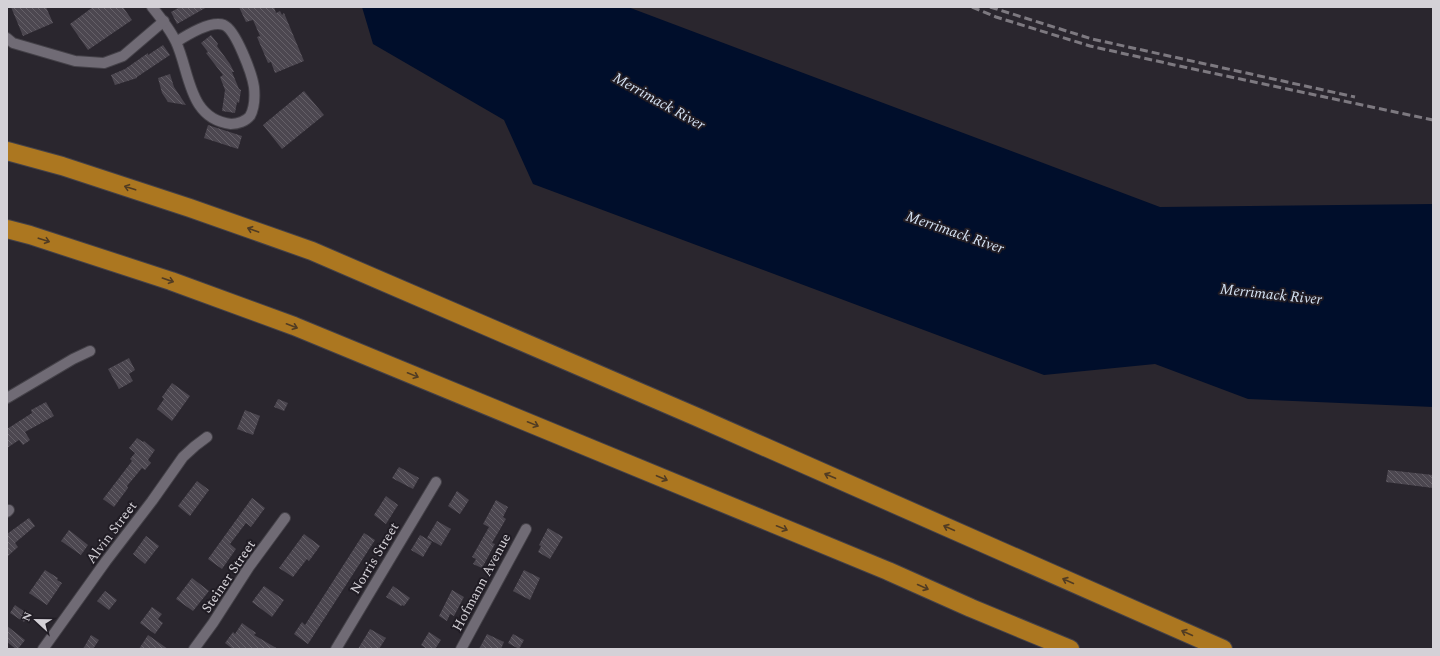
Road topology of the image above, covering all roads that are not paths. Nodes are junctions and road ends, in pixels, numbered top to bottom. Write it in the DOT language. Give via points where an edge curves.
graph roads {
  1 [pos="152,7"];
  2 [pos="164,21"];
  3 [pos="7,38"];
  4 [pos="176,42"];
  5 [pos="7,151"];
  6 [pos="7,229"];
  7 [pos="90,351"];
  8 [pos="7,398"];
  9 [pos="207,437"];
  10 [pos="436,482"];
  11 [pos="285,518"];
  12 [pos="526,529"];
  13 [pos="971,608"];
  14 [pos="43,649"];
  15 [pos="194,649"];
  16 [pos="336,649"];
  17 [pos="461,649"];
  18 [pos="1049,649"];
  19 [pos="1070,649"];
  20 [pos="1223,649"];
  1 -- 2 [label="street"];
  2 -- 3 [label="street" via="123,56 104,63 75,61 13,43"];
  2 -- 4 [label="street"];
  4 -- 4 [label="street" via="193,94 210,117 236,124 248,119 254,109 252,76 231,32 224,25 213,25 195,31"];
  20 -- 5 [label="highway, one-way" via="312,251 62,166"];
  6 -- 13 [label="highway, one-way" via="171,281 294,326 888,571"];
  7 -- 8 [label="street"];
  9 -- 14 [label="street, Alvin Street" via="184,457"];
  10 -- 16 [label="street, Norris Street"];
  11 -- 15 [label="street, Steiner Street"];
  12 -- 17 [label="street, Hofmann Avenue"];
  13 -- 18 [label="highway"];
  13 -- 19 [label="highway"];
}
